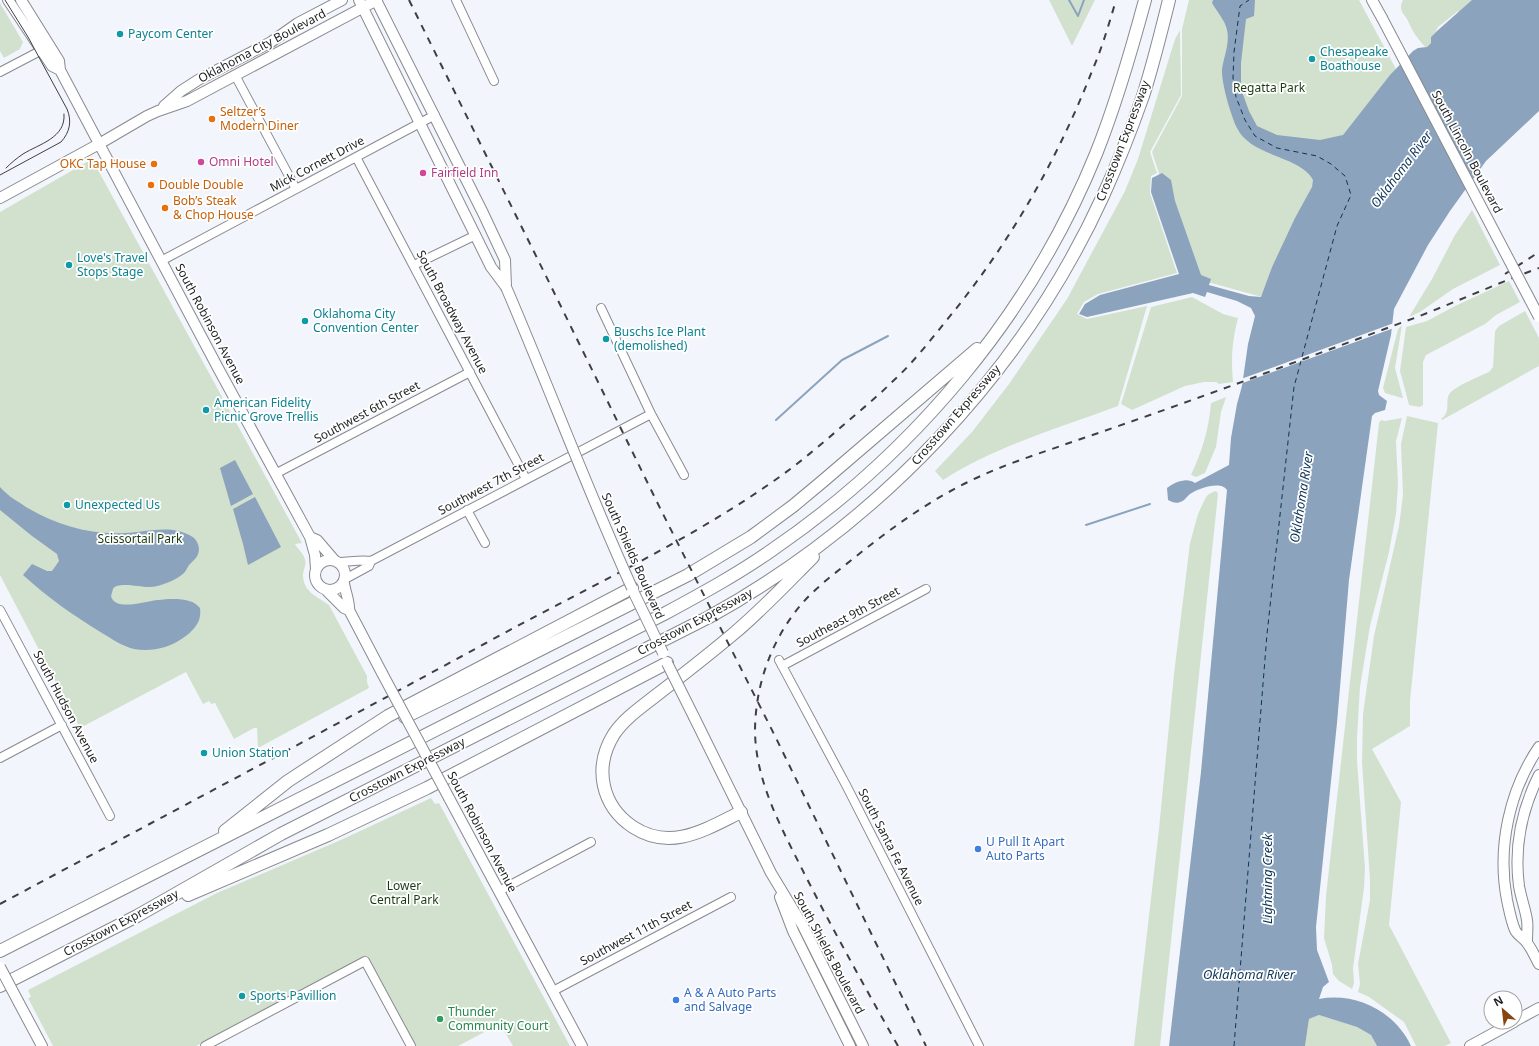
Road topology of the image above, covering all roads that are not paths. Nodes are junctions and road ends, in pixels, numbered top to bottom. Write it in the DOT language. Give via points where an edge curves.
graph roads {
  1 [pos="8,0"];
  2 [pos="21,0"];
  3 [pos="342,0"];
  4 [pos="377,0"];
  5 [pos="456,0"];
  6 [pos="1145,0"];
  7 [pos="1169,0"];
  8 [pos="1372,0"];
  9 [pos="361,4"];
  10 [pos="42,50"];
  11 [pos="59,66"];
  12 [pos="0,72"];
  13 [pos="235,76"];
  14 [pos="494,81"];
  15 [pos="158,111"];
  16 [pos="435,115"];
  17 [pos="420,122"];
  18 [pos="99,144"];
  19 [pos="356,157"];
  20 [pos="296,189"];
  21 [pos="0,198"];
  22 [pos="483,213"];
  23 [pos="476,235"];
  24 [pos="161,261"];
  25 [pos="414,266"];
  26 [pos="506,288"];
  27 [pos="601,308"];
  28 [pos="1539,317"];
  29 [pos="995,334"];
  30 [pos="470,372"];
  31 [pos="652,414"];
  32 [pos="276,474"];
  33 [pos="684,475"];
  34 [pos="526,479"];
  35 [pos="467,510"];
  36 [pos="842,527"];
  37 [pos="310,536"];
  38 [pos="485,543"];
  39 [pos="371,561"];
  40 [pos="337,562"];
  41 [pos="316,569"];
  42 [pos="345,581"];
  43 [pos="926,589"];
  44 [pos="327,591"];
  45 [pos="633,591"];
  46 [pos="0,610"];
  47 [pos="349,610"];
  48 [pos="2,620"];
  49 [pos="668,663"];
  50 [pos="781,663"];
  51 [pos="405,717"];
  52 [pos="62,725"];
  53 [pos="1539,747"];
  54 [pos="0,758"];
  55 [pos="1539,775"];
  56 [pos="740,812"];
  57 [pos="110,816"];
  58 [pos="591,842"];
  59 [pos="205,847"];
  60 [pos="771,873"];
  61 [pos="499,891"];
  62 [pos="731,897"];
  63 [pos="137,916"];
  64 [pos="1527,941"];
  65 [pos="0,951"];
  66 [pos="1539,964"];
  67 [pos="0,967"];
  68 [pos="0,986"];
  69 [pos="553,991"];
  70 [pos="1539,1008"];
  71 [pos="1523,1017"];
  72 [pos="1499,1030"];
  73 [pos="42,1046"];
  74 [pos="205,1046"];
  75 [pos="411,1046"];
  76 [pos="582,1046"];
  77 [pos="850,1046"];
  78 [pos="862,1046"];
  79 [pos="979,1046"];
  80 [pos="1470,1046"];
  1 -- 10 [label="main road"];
  2 -- 11 [label="main road"];
  3 -- 15 [label="main road, Oklahoma City Boulevard" via="271,42 198,80"];
  4 -- 9 [label="main road, Oklahoma City Boulevard"];
  4 -- 16 [label="main road, South Shields Boulevard"];
  5 -- 14 [label="street"];
  6 -- 29 [label="highway, Crosstown Expressway" via="1121,85 1096,156 1041,264"];
  7 -- 36 [label="highway, Crosstown Expressway" via="1145,89 1127,139 1094,215 1052,290 995,372 943,434 908,470"];
  8 -- 28 [label="main road, South Lincoln Boulevard, bridge"];
  9 -- 13 [label="main road, Oklahoma City Boulevard"];
  9 -- 17 [label="main road, South Shields Boulevard"];
  10 -- 11 [label="main road" via="52,66"];
  10 -- 12 [label="street"];
  11 -- 18 [label="main road, South Robinson Avenue"];
  13 -- 15 [label="main road, Oklahoma City Boulevard"];
  13 -- 20 [label="street"];
  15 -- 18 [label="main road, Oklahoma City Boulevard"];
  16 -- 17 [label="street, Mick Cornett Drive"];
  16 -- 22 [label="main road, South Shields Boulevard"];
  17 -- 19 [label="street, Mick Cornett Drive"];
  17 -- 23 [label="main road, South Shields Boulevard"];
  18 -- 21 [label="main road, Oklahoma City Boulevard"];
  18 -- 24 [label="main road, South Robinson Avenue"];
  19 -- 20 [label="street, Mick Cornett Drive"];
  19 -- 25 [label="street, South Broadway Avenue"];
  20 -- 24 [label="street, Mick Cornett Drive"];
  22 -- 23 [label="main road"];
  22 -- 26 [label="main road, South Shields Boulevard" via="505,260"];
  23 -- 25 [label="street"];
  23 -- 26 [label="main road, South Shields Boulevard" via="491,268"];
  24 -- 32 [label="main road, South Robinson Avenue"];
  25 -- 30 [label="street, South Broadway Avenue"];
  26 -- 45 [label="main road, South Shields Boulevard, bridge" via="586,485"];
  27 -- 31 [label="street"];
  29 -- 51 [label="highway" via="793,506 751,537 688,575"];
  29 -- 59 [label="highway, Crosstown Expressway" via="940,402 884,461 771,551 664,614"];
  30 -- 32 [label="street, Southwest 6th Street"];
  30 -- 34 [label="street, South Broadway Avenue"];
  31 -- 33 [label="street"];
  31 -- 34 [label="street, Southwest 7th Street"];
  32 -- 37 [label="main road, South Robinson Avenue"];
  34 -- 35 [label="street, Southwest 7th Street"];
  35 -- 38 [label="street"];
  35 -- 39 [label="street, Southwest 7th Street"];
  36 -- 56 [label="highway" via="749,620 630,716 608,744 602,769 610,803 626,822 640,831 664,838 685,837"];
  36 -- 63 [label="highway, Crosstown Expressway" via="782,572 715,614 280,834"];
  37 -- 40 [label="main road, South Robinson Avenue"];
  37 -- 41 [label="main road, South Robinson Avenue"];
  39 -- 40 [label="street, Southwest 7th Street"];
  39 -- 42 [label="street" via="369,566"];
  40 -- 41 [label="main road" via="324,562"];
  40 -- 42 [label="main road" via="345,570"];
  41 -- 44 [label="main road" via="316,583"];
  42 -- 44 [label="main road" via="337,589"];
  42 -- 47 [label="main road, South Robinson Avenue"];
  43 -- 50 [label="street, Southeast 9th Street"];
  44 -- 47 [label="main road, South Robinson Avenue"];
  45 -- 49 [label="main road, South Shields Boulevard, bridge"];
  45 -- 59 [label="highway" via="388,716 288,781"];
  46 -- 48 [label="street, South Hudson Avenue"];
  47 -- 51 [label="main road, South Robinson Avenue, bridge"];
  48 -- 52 [label="street, South Hudson Avenue"];
  49 -- 56 [label="main road, South Shields Boulevard, bridge"];
  49 -- 63 [label="highway" via="427,788 338,830"];
  50 -- 79 [label="street, South Santa Fe Avenue"];
  51 -- 61 [label="main road, South Robinson Avenue, bridge"];
  52 -- 54 [label="street"];
  52 -- 57 [label="street, South Hudson Avenue"];
  53 -- 64 [label="main road" via="1516,794 1508,818 1504,844 1508,907 1515,931"];
  55 -- 64 [label="main road" via="1524,815 1518,851 1519,885 1527,920"];
  56 -- 60 [label="main road, South Shields Boulevard"];
  58 -- 61 [label="street"];
  59 -- 65 [label="highway, Crosstown Expressway"];
  60 -- 77 [label="main road, South Shields Boulevard" via="793,932"];
  60 -- 78 [label="main road, South Shields Boulevard" via="803,926"];
  61 -- 69 [label="main road, South Robinson Avenue"];
  62 -- 69 [label="street, Southwest 11th Street"];
  63 -- 68 [label="highway, Crosstown Expressway"];
  64 -- 66 [label="main road"];
  67 -- 73 [label="main road, bridge"];
  69 -- 76 [label="main road, South Robinson Avenue"];
  70 -- 71 [label="main road"];
  72 -- 80 [label="main road"];
  74 -- 75 [label="street" via="365,961"];
}
